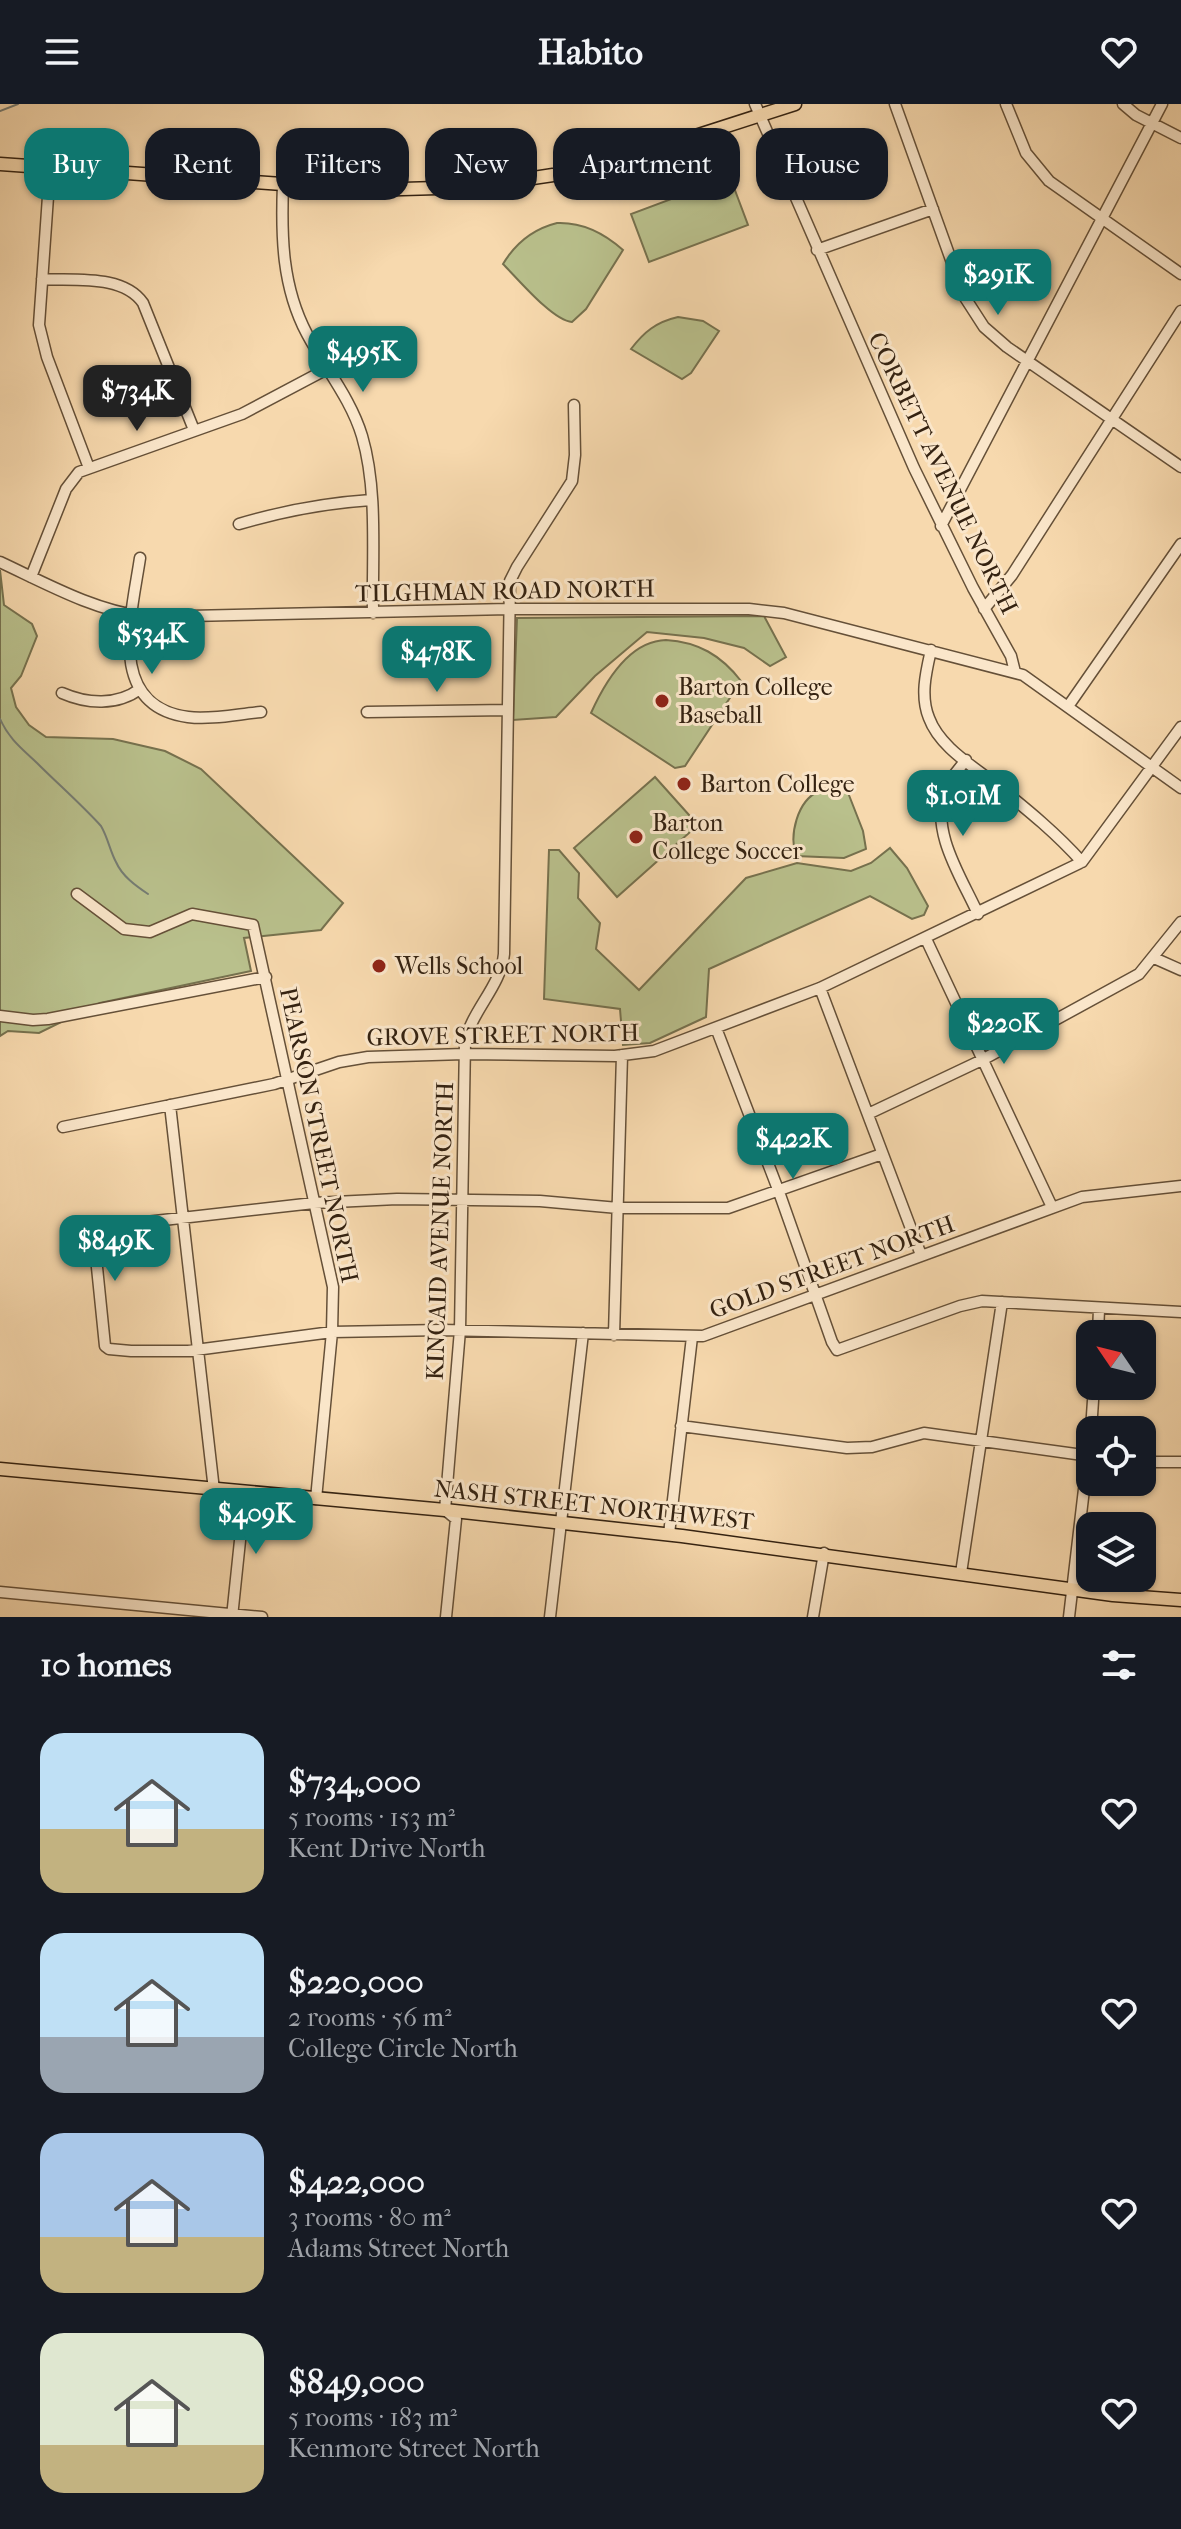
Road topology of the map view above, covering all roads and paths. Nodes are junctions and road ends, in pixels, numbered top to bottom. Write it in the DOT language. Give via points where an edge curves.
graph roads {
  1 [pos="795,104"];
  2 [pos="895,104"];
  3 [pos="1006,104"];
  4 [pos="1123,104"];
  5 [pos="1162,104"];
  6 [pos="757,110"];
  7 [pos="1152,123"];
  8 [pos="1181,138"];
  9 [pos="0,164"];
  10 [pos="24,166"];
  11 [pos="129,173"];
  12 [pos="276,184"];
  13 [pos="409,190"];
  14 [pos="48,200"];
  15 [pos="282,200"];
  16 [pos="933,209"];
  17 [pos="1103,219"];
  18 [pos="817,250"];
  19 [pos="1181,274"];
  20 [pos="42,279"];
  21 [pos="1181,311"];
  22 [pos="1029,361"];
  23 [pos="327,369"];
  24 [pos="574,405"];
  25 [pos="1112,418"];
  26 [pos="194,430"];
  27 [pos="1181,467"];
  28 [pos="89,468"];
  29 [pos="371,500"];
  30 [pos="239,524"];
  31 [pos="941,526"];
  32 [pos="1181,544"];
  33 [pos="140,558"];
  34 [pos="0,562"];
  35 [pos="31,577"];
  36 [pos="509,609"];
  37 [pos="984,609"];
  38 [pos="373,613"];
  39 [pos="132,616"];
  40 [pos="931,650"];
  41 [pos="1015,672"];
  42 [pos="140,689"];
  43 [pos="62,693"];
  44 [pos="1069,705"];
  45 [pos="508,710"];
  46 [pos="261,712"];
  47 [pos="367,712"];
  48 [pos="1181,727"];
  49 [pos="966,760"];
  50 [pos="1153,767"];
  51 [pos="1181,788"];
  52 [pos="1082,862"];
  53 [pos="77,894"];
  54 [pos="978,914"];
  55 [pos="1181,922"];
  56 [pos="926,939"];
  57 [pos="1154,958"];
  58 [pos="1181,970"];
  59 [pos="266,977"];
  60 [pos="820,988"];
  61 [pos="0,1016"];
  62 [pos="716,1028"];
  63 [pos="464,1054"];
  64 [pos="622,1055"];
  65 [pos="982,1060"];
  66 [pos="288,1080"];
  67 [pos="170,1105"];
  68 [pos="868,1114"];
  69 [pos="63,1127"];
  70 [pos="882,1154"];
  71 [pos="1181,1186"];
  72 [pos="779,1192"];
  73 [pos="462,1200"];
  74 [pos="314,1203"];
  75 [pos="1052,1207"];
  76 [pos="618,1208"];
  77 [pos="184,1220"];
  78 [pos="921,1255"];
  79 [pos="816,1294"];
  80 [pos="1002,1302"];
  81 [pos="1099,1309"];
  82 [pos="1181,1312"];
  83 [pos="1099,1320"];
  84 [pos="460,1330"];
  85 [pos="332,1332"];
  86 [pos="583,1333"];
  87 [pos="614,1335"];
  88 [pos="692,1337"];
  89 [pos="198,1350"];
  90 [pos="681,1426"];
  91 [pos="981,1440"];
  92 [pos="1076,1454"];
  93 [pos="1156,1462"];
  94 [pos="1181,1462"];
  95 [pos="0,1469"];
  96 [pos="214,1490"];
  97 [pos="245,1493"];
  98 [pos="1084,1496"];
  99 [pos="316,1499"];
  100 [pos="445,1510"];
  101 [pos="562,1524"];
  102 [pos="669,1534"];
  103 [pos="824,1553"];
  104 [pos="961,1573"];
  105 [pos="1073,1589"];
  106 [pos="0,1592"];
  107 [pos="1181,1600"];
  108 [pos="232,1615"];
  109 [pos="262,1617"];
  110 [pos="446,1617"];
  111 [pos="550,1617"];
  112 [pos="813,1617"];
  113 [pos="1069,1617"];
  1 -- 6 [label="main road"];
  2 -- 16 [label="street"];
  3 -- 17 [label="street" via="1037,168"];
  4 -- 7 [label="street"];
  5 -- 7 [label="street"];
  6 -- 13 [label="main road" via="618,161 520,181"];
  6 -- 18 [label="street, CORBETT AVENUE NORTH"];
  7 -- 8 [label="street"];
  7 -- 17 [label="street"];
  9 -- 10 [label="main road"];
  11 -- 12 [label="main road"];
  14 -- 20 [label="street"];
  15 -- 23 [label="street" via="285,268 295,308"];
  16 -- 18 [label="street"];
  16 -- 22 [label="street" via="964,296 978,319"];
  17 -- 19 [label="street"];
  17 -- 22 [label="street"];
  18 -- 31 [label="street, CORBETT AVENUE NORTH"];
  20 -- 26 [label="street" via="120,285 136,294"];
  20 -- 28 [label="street" via="41,338"];
  21 -- 25 [label="street"];
  22 -- 25 [label="street"];
  22 -- 31 [label="street"];
  23 -- 26 [label="street" via="242,414"];
  23 -- 29 [label="street" via="362,434"];
  24 -- 36 [label="street, KINCAID AVENUE NORTH" via="572,481 512,576"];
  25 -- 27 [label="street"];
  25 -- 37 [label="street" via="1012,575"];
  26 -- 28 [label="street"];
  28 -- 35 [label="street" via="75,475 66,489"];
  29 -- 30 [label="street" via="280,511"];
  29 -- 38 [label="street"];
  31 -- 37 [label="street, CORBETT AVENUE NORTH"];
  32 -- 44 [label="street"];
  33 -- 39 [label="street"];
  34 -- 35 [label="street, TILGHMAN ROAD NORTH"];
  35 -- 39 [label="street, TILGHMAN ROAD NORTH" via="91,605"];
  36 -- 38 [label="street, TILGHMAN ROAD NORTH"];
  36 -- 40 [label="street, TILGHMAN ROAD NORTH" via="762,610"];
  36 -- 45 [label="street, KINCAID AVENUE NORTH"];
  37 -- 41 [label="street, CORBETT AVENUE NORTH"];
  38 -- 39 [label="street, TILGHMAN ROAD NORTH"];
  39 -- 42 [label="street" via="129,661"];
  40 -- 41 [label="street, TILGHMAN ROAD NORTH"];
  40 -- 49 [label="street" via="925,687 929,719"];
  41 -- 44 [label="street"];
  42 -- 43 [label="street" via="113,701"];
  42 -- 46 [label="street" via="155,704 185,716"];
  44 -- 50 [label="street"];
  45 -- 47 [label="street"];
  45 -- 63 [label="street, KINCAID AVENUE NORTH" via="503,967 473,1019"];
  48 -- 50 [label="street, GROVE STREET NORTH"];
  49 -- 52 [label="street"];
  49 -- 54 [label="street" via="945,790 941,822"];
  50 -- 51 [label="street"];
  50 -- 52 [label="street, GROVE STREET NORTH"];
  52 -- 54 [label="street, GROVE STREET NORTH"];
  53 -- 59 [label="street, PEARSON STREET NORTH" via="124,929 150,932 192,914 253,925"];
  54 -- 56 [label="street, GROVE STREET NORTH"];
  55 -- 57 [label="street"];
  56 -- 60 [label="street, GROVE STREET NORTH"];
  56 -- 65 [label="street"];
  57 -- 58 [label="street"];
  57 -- 65 [label="street" via="1139,974"];
  59 -- 61 [label="street" via="48,1019"];
  59 -- 66 [label="street, PEARSON STREET NORTH"];
  60 -- 62 [label="street, GROVE STREET NORTH"];
  60 -- 68 [label="street"];
  62 -- 64 [label="street, GROVE STREET NORTH" via="654,1051"];
  62 -- 72 [label="street"];
  63 -- 64 [label="street, GROVE STREET NORTH"];
  63 -- 66 [label="street, GROVE STREET NORTH" via="368,1057"];
  63 -- 73 [label="street, KINCAID AVENUE NORTH"];
  64 -- 76 [label="street"];
  65 -- 68 [label="street"];
  65 -- 75 [label="street"];
  66 -- 67 [label="street, GROVE STREET NORTH"];
  66 -- 74 [label="street, PEARSON STREET NORTH"];
  67 -- 69 [label="street, GROVE STREET NORTH"];
  67 -- 77 [label="street"];
  68 -- 70 [label="street"];
  70 -- 72 [label="street"];
  70 -- 78 [label="street"];
  71 -- 75 [label="street, GOLD STREET NORTH" via="1101,1194"];
  72 -- 76 [label="street" via="728,1208"];
  72 -- 79 [label="street"];
  73 -- 74 [label="street"];
  73 -- 76 [label="street"];
  73 -- 84 [label="street, KINCAID AVENUE NORTH"];
  74 -- 77 [label="street"];
  74 -- 85 [label="street, PEARSON STREET NORTH" via="333,1287"];
  75 -- 78 [label="street, GOLD STREET NORTH"];
  76 -- 87 [label="street"];
  77 -- 89 [label="street"];
  77 -- 89 [label="street, GOLD STREET NORTH" via="93,1228 102,1332 108,1348"];
  78 -- 79 [label="street, GOLD STREET NORTH"];
  79 -- 80 [label="street" via="837,1350 960,1306"];
  79 -- 88 [label="street, GOLD STREET NORTH"];
  80 -- 81 [label="street"];
  80 -- 91 [label="street"];
  81 -- 82 [label="street"];
  81 -- 83 [label="street"];
  84 -- 85 [label="street, GOLD STREET NORTH"];
  84 -- 86 [label="street, GOLD STREET NORTH"];
  84 -- 100 [label="street, KINCAID AVENUE NORTH"];
  85 -- 89 [label="street, GOLD STREET NORTH"];
  85 -- 99 [label="street, PEARSON STREET NORTH"];
  86 -- 87 [label="street, GOLD STREET NORTH"];
  86 -- 101 [label="street"];
  87 -- 88 [label="street, GOLD STREET NORTH"];
  88 -- 90 [label="street"];
  89 -- 96 [label="street"];
  90 -- 91 [label="street" via="847,1448 924,1433"];
  90 -- 102 [label="street"];
  91 -- 92 [label="street"];
  91 -- 104 [label="street"];
  93 -- 94 [label="street"];
  95 -- 96 [label="main road, NASH STREET NORTHWEST"];
  96 -- 97 [label="main road, NASH STREET NORTHWEST"];
  97 -- 99 [label="main road, NASH STREET NORTHWEST"];
  97 -- 108 [label="street"];
  98 -- 105 [label="street"];
  99 -- 100 [label="main road, NASH STREET NORTHWEST"];
  100 -- 101 [label="main road, NASH STREET NORTHWEST"];
  100 -- 110 [label="street, KINCAID AVENUE NORTH" via="456,1519"];
  101 -- 102 [label="main road, NASH STREET NORTHWEST"];
  101 -- 111 [label="street"];
  102 -- 103 [label="main road, NASH STREET NORTHWEST"];
  103 -- 104 [label="main road, NASH STREET NORTHWEST"];
  103 -- 112 [label="street"];
  104 -- 105 [label="main road, NASH STREET NORTHWEST"];
  105 -- 107 [label="main road, NASH STREET NORTHWEST"];
  105 -- 113 [label="street"];
  106 -- 108 [label="street"];
  108 -- 109 [label="street"];
}
